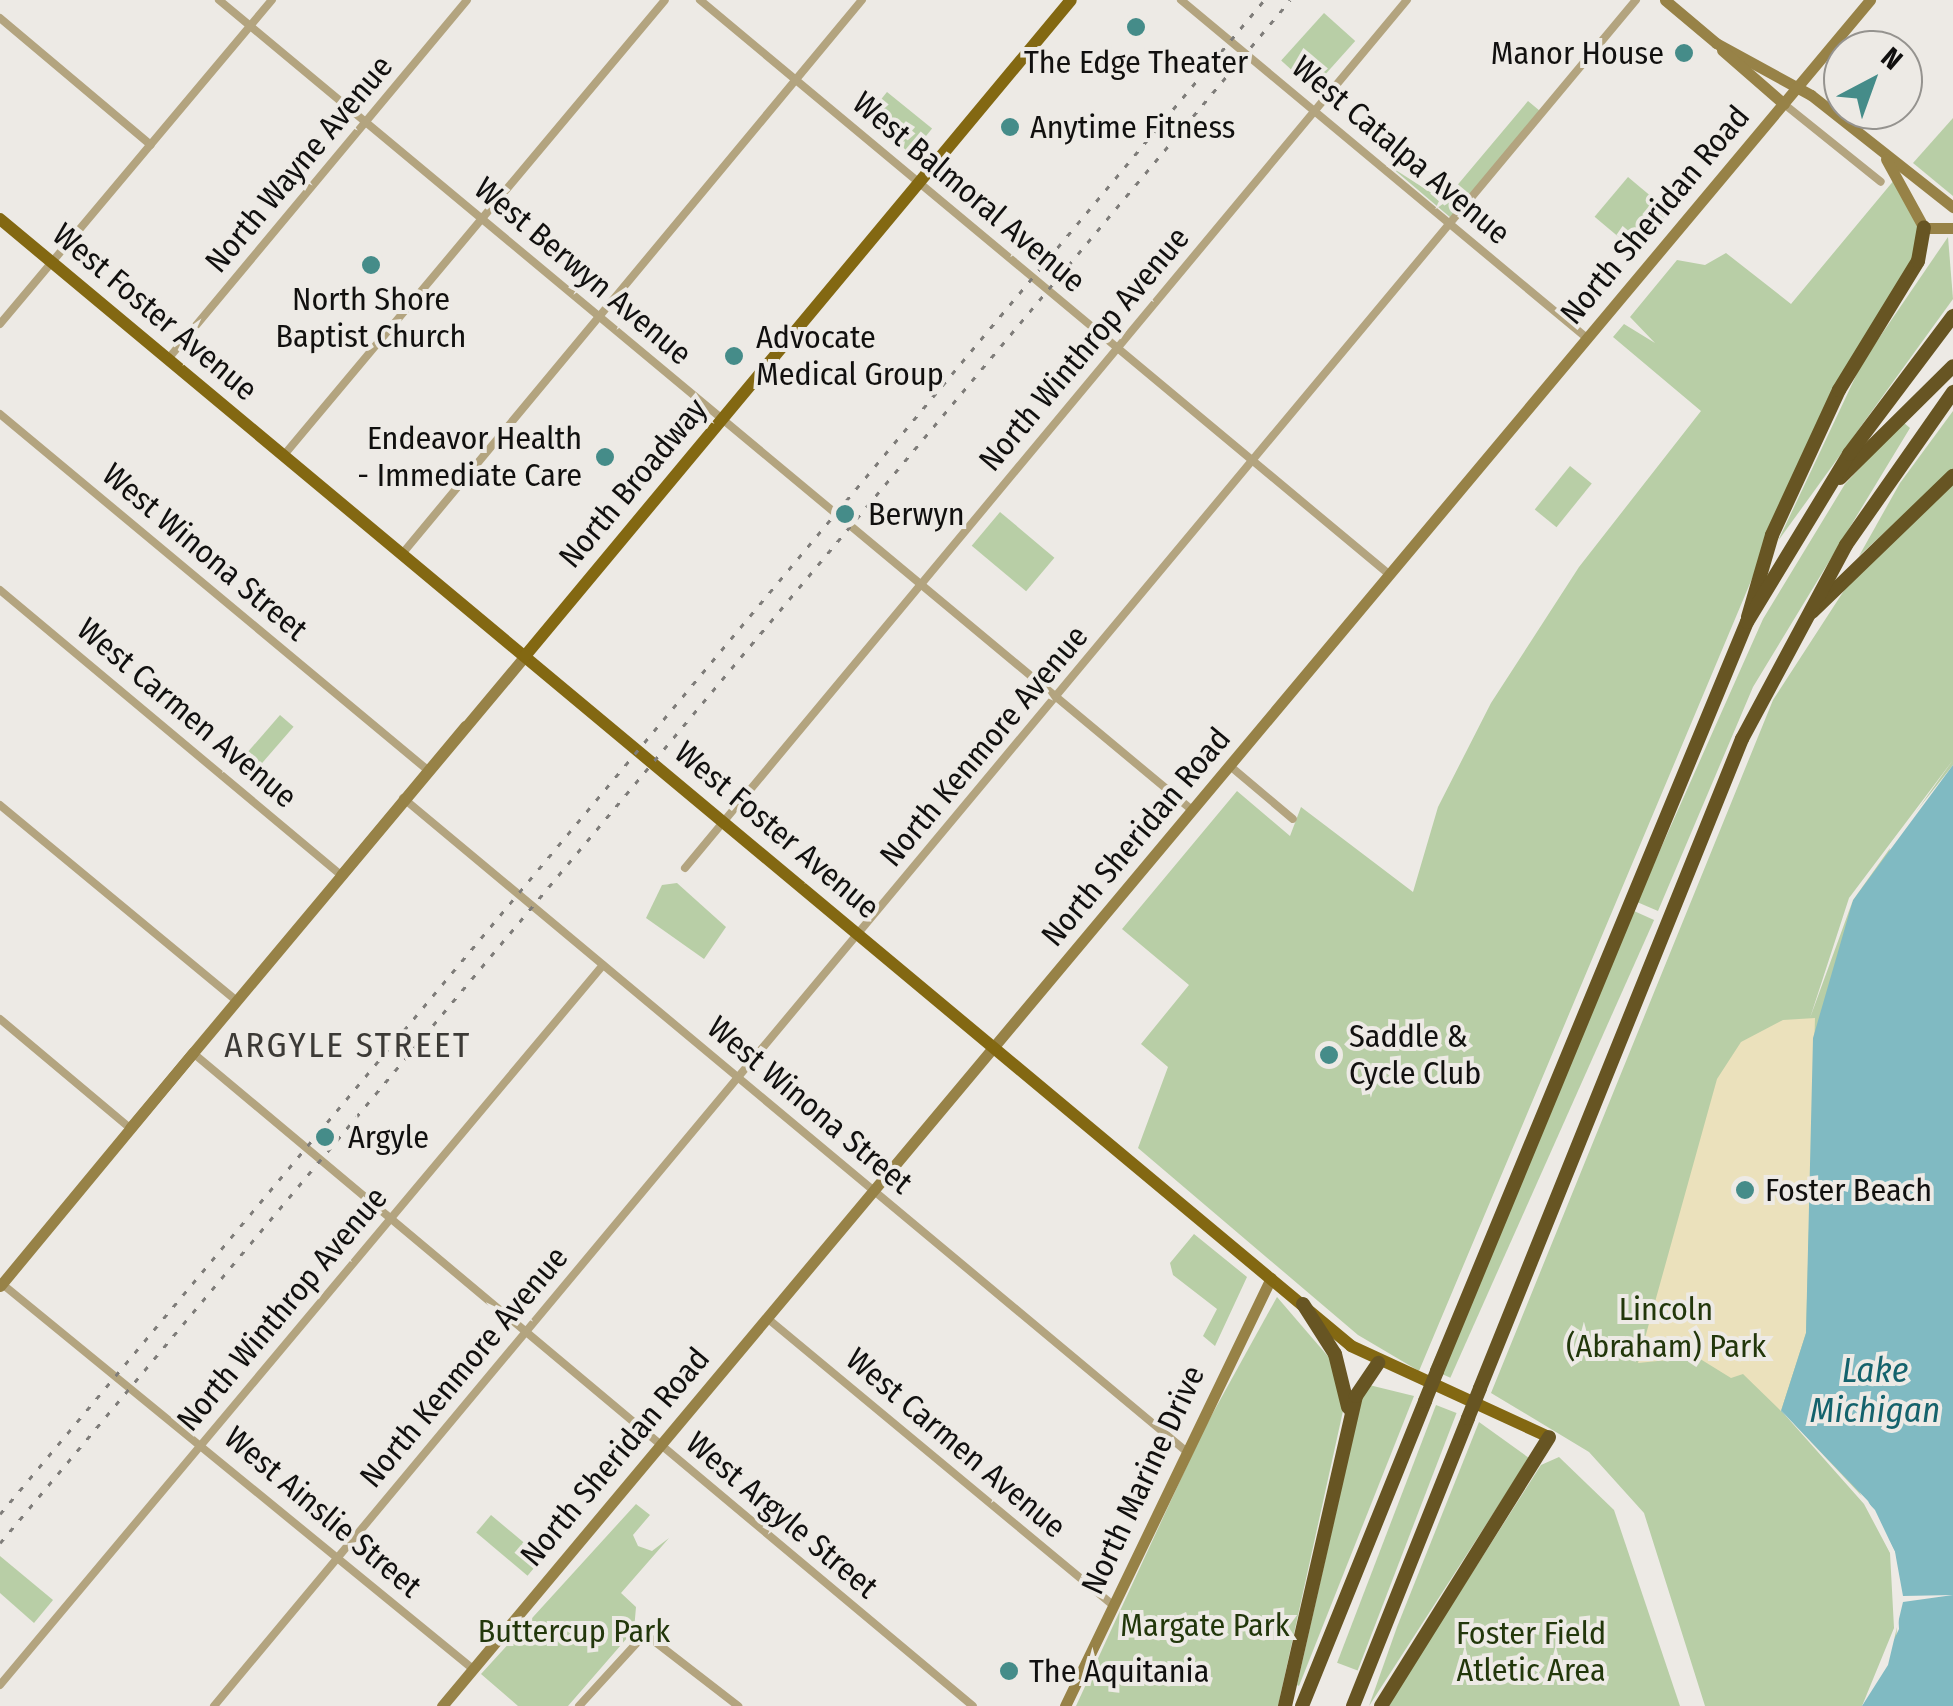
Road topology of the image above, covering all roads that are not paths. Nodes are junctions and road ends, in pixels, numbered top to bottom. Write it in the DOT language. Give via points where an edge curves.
graph roads {
  1 [pos="218,0"];
  2 [pos="272,0"];
  3 [pos="467,0"];
  4 [pos="664,0"];
  5 [pos="700,0"];
  6 [pos="862,0"];
  7 [pos="1071,0"];
  8 [pos="1181,0"];
  9 [pos="1407,0"];
  10 [pos="1636,0"];
  11 [pos="1665,0"];
  12 [pos="1870,0"];
  13 [pos="0,18"];
  14 [pos="250,26"];
  15 [pos="1716,42"];
  16 [pos="796,79"];
  17 [pos="1797,88"];
  18 [pos="1784,104"];
  19 [pos="1314,110"];
  20 [pos="366,122"];
  21 [pos="150,145"];
  22 [pos="1884,156"];
  23 [pos="919,182"];
  24 [pos="1881,182"];
  25 [pos="1953,207"];
  26 [pos="482,218"];
  27 [pos="0,219"];
  28 [pos="1450,224"];
  29 [pos="1924,228"];
  30 [pos="1953,228"];
  31 [pos="52,262"];
  32 [pos="599,316"];
  33 [pos="1953,316"];
  34 [pos="0,324"];
  35 [pos="1588,339"];
  36 [pos="1117,348"];
  37 [pos="168,359"];
  38 [pos="1953,366"];
  39 [pos="1953,392"];
  40 [pos="0,414"];
  41 [pos="722,419"];
  42 [pos="284,456"];
  43 [pos="1253,461"];
  44 [pos="1953,476"];
  45 [pos="1820,499"];
  46 [pos="402,554"];
  47 [pos="1390,575"];
  48 [pos="920,584"];
  49 [pos="0,590"];
  50 [pos="1747,622"];
  51 [pos="1801,622"];
  52 [pos="525,656"];
  53 [pos="1056,698"];
  54 [pos="466,724"];
  55 [pos="1230,766"];
  56 [pos="424,767"];
  57 [pos="405,799"];
  58 [pos="0,805"];
  59 [pos="1192,811"];
  60 [pos="1293,819"];
  61 [pos="723,821"];
  62 [pos="685,868"];
  63 [pos="341,875"];
  64 [pos="859,934"];
  65 [pos="603,964"];
  66 [pos="237,1001"];
  67 [pos="0,1019"];
  68 [pos="996,1048"];
  69 [pos="194,1053"];
  70 [pos="739,1078"];
  71 [pos="130,1128"];
  72 [pos="874,1190"];
  73 [pos="390,1219"];
  74 [pos="1271,1278"];
  75 [pos="1,1284"];
  76 [pos="1304,1304"];
  77 [pos="767,1318"];
  78 [pos="524,1332"];
  79 [pos="1378,1363"];
  80 [pos="1348,1427"];
  81 [pos="1548,1437"];
  82 [pos="202,1443"];
  83 [pos="660,1446"];
  84 [pos="1187,1452"];
  85 [pos="338,1557"];
  86 [pos="1113,1605"];
  87 [pos="473,1669"];
  88 [pos="0,1685"];
  89 [pos="214,1706"];
  90 [pos="442,1706"];
  91 [pos="579,1706"];
  92 [pos="738,1706"];
  93 [pos="973,1706"];
  94 [pos="1066,1706"];
  95 [pos="1285,1706"];
  96 [pos="1302,1706"];
  97 [pos="1353,1706"];
  98 [pos="1381,1706"];
  1 -- 14 [label="street, West Berwyn Avenue"];
  2 -- 14 [label="street"];
  3 -- 20 [label="street, North Wayne Avenue"];
  4 -- 26 [label="street"];
  5 -- 16 [label="street, West Balmoral Avenue"];
  6 -- 16 [label="street"];
  7 -- 23 [label="main road, North Broadway"];
  8 -- 19 [label="street, West Catalpa Avenue"];
  9 -- 19 [label="street, North Winthrop Avenue"];
  10 -- 28 [label="street, North Kenmore Avenue"];
  11 -- 15 [label="main road"];
  12 -- 17 [label="main road, North Sheridan Road"];
  13 -- 21 [label="street"];
  14 -- 20 [label="street, West Berwyn Avenue"];
  14 -- 21 [label="street"];
  15 -- 17 [label="main road"];
  15 -- 18 [label="main road"];
  16 -- 23 [label="street, West Balmoral Avenue"];
  16 -- 32 [label="street"];
  17 -- 18 [label="main road, North Sheridan Road"];
  17 -- 22 [label="main road"];
  18 -- 24 [label="street"];
  18 -- 35 [label="main road, North Sheridan Road"];
  19 -- 28 [label="street, West Catalpa Avenue"];
  19 -- 36 [label="street, North Winthrop Avenue"];
  20 -- 26 [label="street, West Berwyn Avenue"];
  20 -- 37 [label="street, North Wayne Avenue"];
  21 -- 31 [label="street"];
  22 -- 25 [label="main road"];
  22 -- 29 [label="main road"];
  23 -- 36 [label="street, West Balmoral Avenue"];
  23 -- 41 [label="main road, North Broadway"];
  26 -- 32 [label="street, West Berwyn Avenue"];
  26 -- 42 [label="street"];
  27 -- 31 [label="main road, West Foster Avenue"];
  28 -- 35 [label="street, West Catalpa Avenue"];
  28 -- 43 [label="street, North Kenmore Avenue"];
  29 -- 30 [label="main road"];
  29 -- 50 [label="highway" via="1918,261 1839,390 1772,534"];
  31 -- 34 [label="street"];
  31 -- 37 [label="main road, West Foster Avenue"];
  32 -- 41 [label="street, West Berwyn Avenue"];
  32 -- 46 [label="street"];
  33 -- 45 [label="highway"];
  35 -- 47 [label="main road, North Sheridan Road"];
  36 -- 43 [label="street, West Balmoral Avenue"];
  36 -- 48 [label="street, North Winthrop Avenue"];
  37 -- 42 [label="main road, West Foster Avenue"];
  38 -- 45 [label="highway"];
  39 -- 51 [label="highway"];
  40 -- 56 [label="street, West Winona Street"];
  41 -- 48 [label="street, West Berwyn Avenue"];
  41 -- 52 [label="main road, North Broadway"];
  42 -- 46 [label="main road, West Foster Avenue"];
  43 -- 47 [label="street, West Balmoral Avenue"];
  43 -- 53 [label="street, North Kenmore Avenue"];
  44 -- 51 [label="highway"];
  45 -- 50 [label="highway"];
  46 -- 52 [label="main road, West Foster Avenue"];
  47 -- 55 [label="main road, North Sheridan Road"];
  48 -- 53 [label="street, West Berwyn Avenue"];
  48 -- 61 [label="street, North Winthrop Avenue"];
  49 -- 63 [label="street, West Carmen Avenue"];
  50 -- 96 [label="highway, bridge"];
  51 -- 97 [label="highway, bridge" via="1721,785"];
  52 -- 54 [label="main road, North Broadway"];
  52 -- 61 [label="main road, West Foster Avenue"];
  53 -- 59 [label="street, West Berwyn Avenue"];
  53 -- 64 [label="street, North Kenmore Avenue"];
  54 -- 56 [label="main road, North Broadway"];
  54 -- 57 [label="main road, North Broadway"];
  55 -- 59 [label="main road, North Sheridan Road"];
  55 -- 60 [label="street"];
  56 -- 57 [label="main road, North Broadway"];
  57 -- 63 [label="main road, North Broadway"];
  57 -- 65 [label="street, West Winona Street"];
  58 -- 66 [label="street"];
  59 -- 68 [label="main road, North Sheridan Road"];
  61 -- 62 [label="street, North Winthrop Avenue"];
  61 -- 64 [label="main road, West Foster Avenue"];
  63 -- 66 [label="main road, North Broadway"];
  64 -- 68 [label="main road, West Foster Avenue"];
  64 -- 70 [label="street, North Kenmore Avenue"];
  65 -- 70 [label="street, West Winona Street"];
  65 -- 73 [label="street, North Winthrop Avenue"];
  66 -- 69 [label="main road, North Broadway"];
  67 -- 71 [label="street"];
  68 -- 72 [label="main road, North Sheridan Road"];
  68 -- 74 [label="main road, West Foster Avenue"];
  69 -- 71 [label="main road, North Broadway"];
  69 -- 73 [label="street, West Argyle Street"];
  70 -- 72 [label="street, West Winona Street"];
  70 -- 78 [label="street, North Kenmore Avenue"];
  71 -- 75 [label="main road, North Broadway"];
  72 -- 77 [label="main road, North Sheridan Road"];
  72 -- 84 [label="street, West Winona Street"];
  73 -- 78 [label="street, West Argyle Street"];
  73 -- 82 [label="street, North Winthrop Avenue"];
  74 -- 76 [label="main road, West Foster Avenue"];
  74 -- 84 [label="main road, North Marine Drive"];
  75 -- 82 [label="street, West Ainslie Street"];
  76 -- 79 [label="main road, West Foster Avenue"];
  76 -- 80 [label="highway" via="1341,1368"];
  77 -- 83 [label="main road, North Sheridan Road"];
  77 -- 86 [label="street, West Carmen Avenue"];
  78 -- 83 [label="street, West Argyle Street"];
  78 -- 85 [label="street, North Kenmore Avenue"];
  79 -- 80 [label="highway" via="1362,1377"];
  79 -- 81 [label="main road, West Foster Avenue"];
  80 -- 95 [label="highway"];
  81 -- 98 [label="highway"];
  82 -- 85 [label="street, West Ainslie Street"];
  82 -- 88 [label="street, North Winthrop Avenue"];
  83 -- 87 [label="main road, North Sheridan Road"];
  83 -- 93 [label="street, West Argyle Street"];
  84 -- 86 [label="main road, North Marine Drive"];
  85 -- 87 [label="street, West Ainslie Street"];
  85 -- 89 [label="street, North Kenmore Avenue"];
  86 -- 94 [label="main road, North Marine Drive"];
  87 -- 90 [label="main road, North Sheridan Road"];
  91 -- 92 [label="street" via="645,1634"];
}
